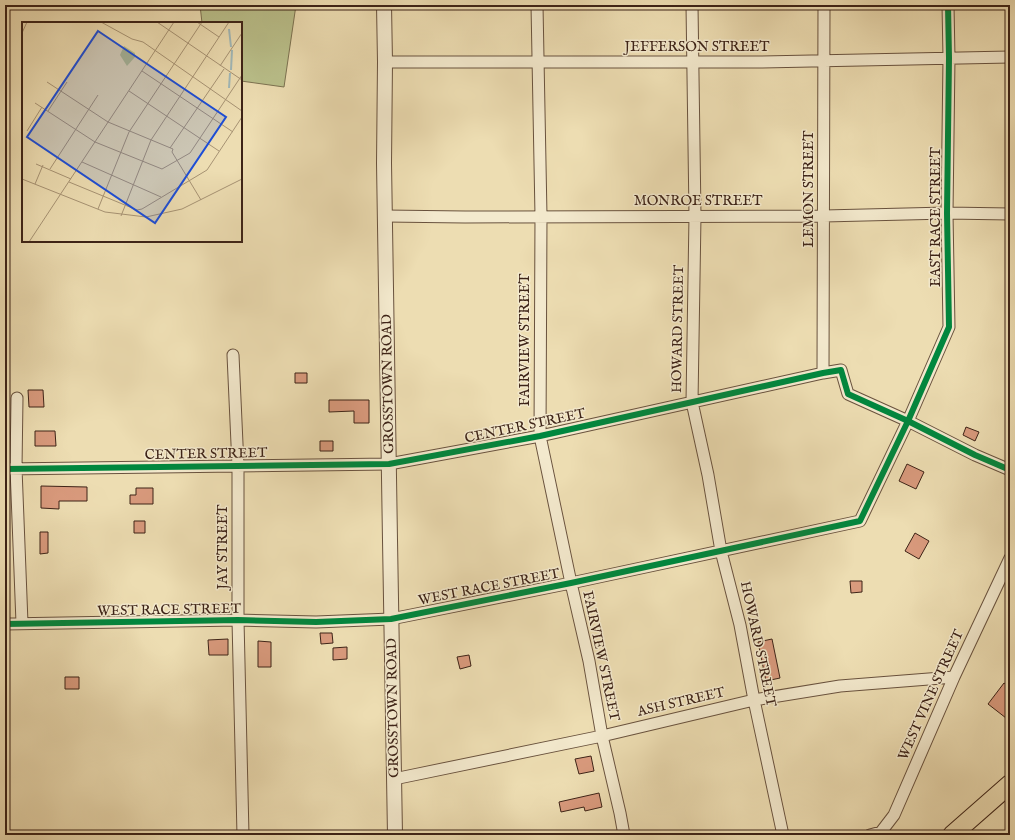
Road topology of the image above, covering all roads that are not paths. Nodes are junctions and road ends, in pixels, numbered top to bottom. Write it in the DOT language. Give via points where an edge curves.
graph roads {
  1 [pos="384,5"];
  2 [pos="537,5"];
  3 [pos="692,5"];
  4 [pos="824,5"];
  5 [pos="948,5"];
  6 [pos="1010,57"];
  7 [pos="949,58"];
  8 [pos="824,61"];
  9 [pos="385,62"];
  10 [pos="693,62"];
  11 [pos="539,63"];
  12 [pos="947,213"];
  13 [pos="1010,214"];
  14 [pos="385,216"];
  15 [pos="541,216"];
  16 [pos="695,216"];
  17 [pos="824,216"];
  18 [pos="233,355"];
  19 [pos="823,373"];
  20 [pos="17,398"];
  21 [pos="692,402"];
  22 [pos="908,420"];
  23 [pos="540,436"];
  24 [pos="389,464"];
  25 [pos="238,466"];
  26 [pos="11,468"];
  27 [pos="1010,470"];
  28 [pos="721,551"];
  29 [pos="1010,558"];
  30 [pos="571,584"];
  31 [pos="391,619"];
  32 [pos="238,620"];
  33 [pos="22,623"];
  34 [pos="5,624"];
  35 [pos="954,677"];
  36 [pos="754,700"];
  37 [pos="602,736"];
  38 [pos="394,779"];
  39 [pos="1010,784"];
  40 [pos="243,835"];
  41 [pos="395,835"];
  42 [pos="624,835"];
  43 [pos="783,835"];
  44 [pos="870,835"];
  45 [pos="952,835"];
  1 -- 9 [label="street, GROSSTOWN ROAD"];
  2 -- 11 [label="street, FAIRVIEW STREET"];
  3 -- 10 [label="street, HOWARD STREET"];
  4 -- 8 [label="street, LEMON STREET"];
  5 -- 7 [label="street, EAST RACE STREET"];
  6 -- 7 [label="street, JEFFERSON STREET"];
  7 -- 8 [label="street, JEFFERSON STREET"];
  7 -- 12 [label="street, EAST RACE STREET"];
  8 -- 10 [label="street, JEFFERSON STREET"];
  8 -- 17 [label="street, LEMON STREET"];
  9 -- 11 [label="street, JEFFERSON STREET"];
  9 -- 14 [label="street, GROSSTOWN ROAD"];
  10 -- 11 [label="street, JEFFERSON STREET"];
  10 -- 16 [label="street, HOWARD STREET"];
  11 -- 15 [label="street, FAIRVIEW STREET"];
  12 -- 13 [label="street, MONROE STREET"];
  12 -- 17 [label="street, MONROE STREET"];
  12 -- 22 [label="street, EAST RACE STREET" via="949,327"];
  14 -- 15 [label="street, MONROE STREET"];
  14 -- 24 [label="street, GROSSTOWN ROAD"];
  15 -- 16 [label="street, MONROE STREET"];
  15 -- 23 [label="street, FAIRVIEW STREET"];
  16 -- 17 [label="street, MONROE STREET"];
  16 -- 21 [label="street, HOWARD STREET"];
  17 -- 19 [label="street, LEMON STREET"];
  18 -- 25 [label="street, JAY STREET"];
  19 -- 21 [label="street, CENTER STREET"];
  19 -- 22 [label="street, CENTER STREET" via="841,370 848,394"];
  20 -- 26 [label="street"];
  21 -- 23 [label="street, CENTER STREET"];
  21 -- 28 [label="street, HOWARD STREET"];
  22 -- 27 [label="street, CENTER STREET"];
  22 -- 28 [label="street, WEST RACE STREET" via="860,521"];
  23 -- 24 [label="street, CENTER STREET"];
  23 -- 30 [label="street, FAIRVIEW STREET"];
  24 -- 25 [label="street, CENTER STREET"];
  24 -- 31 [label="street, GROSSTOWN ROAD"];
  25 -- 26 [label="street, CENTER STREET"];
  25 -- 32 [label="street, JAY STREET"];
  26 -- 33 [label="street"];
  28 -- 30 [label="street, WEST RACE STREET"];
  28 -- 36 [label="street, HOWARD STREET" via="740,625"];
  29 -- 35 [label="street, WEST VINE STREET"];
  30 -- 31 [label="street, WEST RACE STREET"];
  30 -- 37 [label="street, FAIRVIEW STREET" via="589,661"];
  31 -- 32 [label="street, WEST RACE STREET" via="316,622"];
  31 -- 38 [label="street, GROSSTOWN ROAD"];
  32 -- 33 [label="street, WEST RACE STREET"];
  32 -- 40 [label="street, JAY STREET"];
  33 -- 34 [label="street, WEST RACE STREET"];
  35 -- 36 [label="street, ASH STREET" via="840,686"];
  35 -- 44 [label="street, WEST VINE STREET" via="894,815 881,832"];
  36 -- 37 [label="street, ASH STREET"];
  36 -- 43 [label="street, HOWARD STREET"];
  37 -- 38 [label="street, ASH STREET"];
  37 -- 42 [label="street, FAIRVIEW STREET"];
  38 -- 41 [label="street, GROSSTOWN ROAD"];
  39 -- 45 [label="main road"];
}
